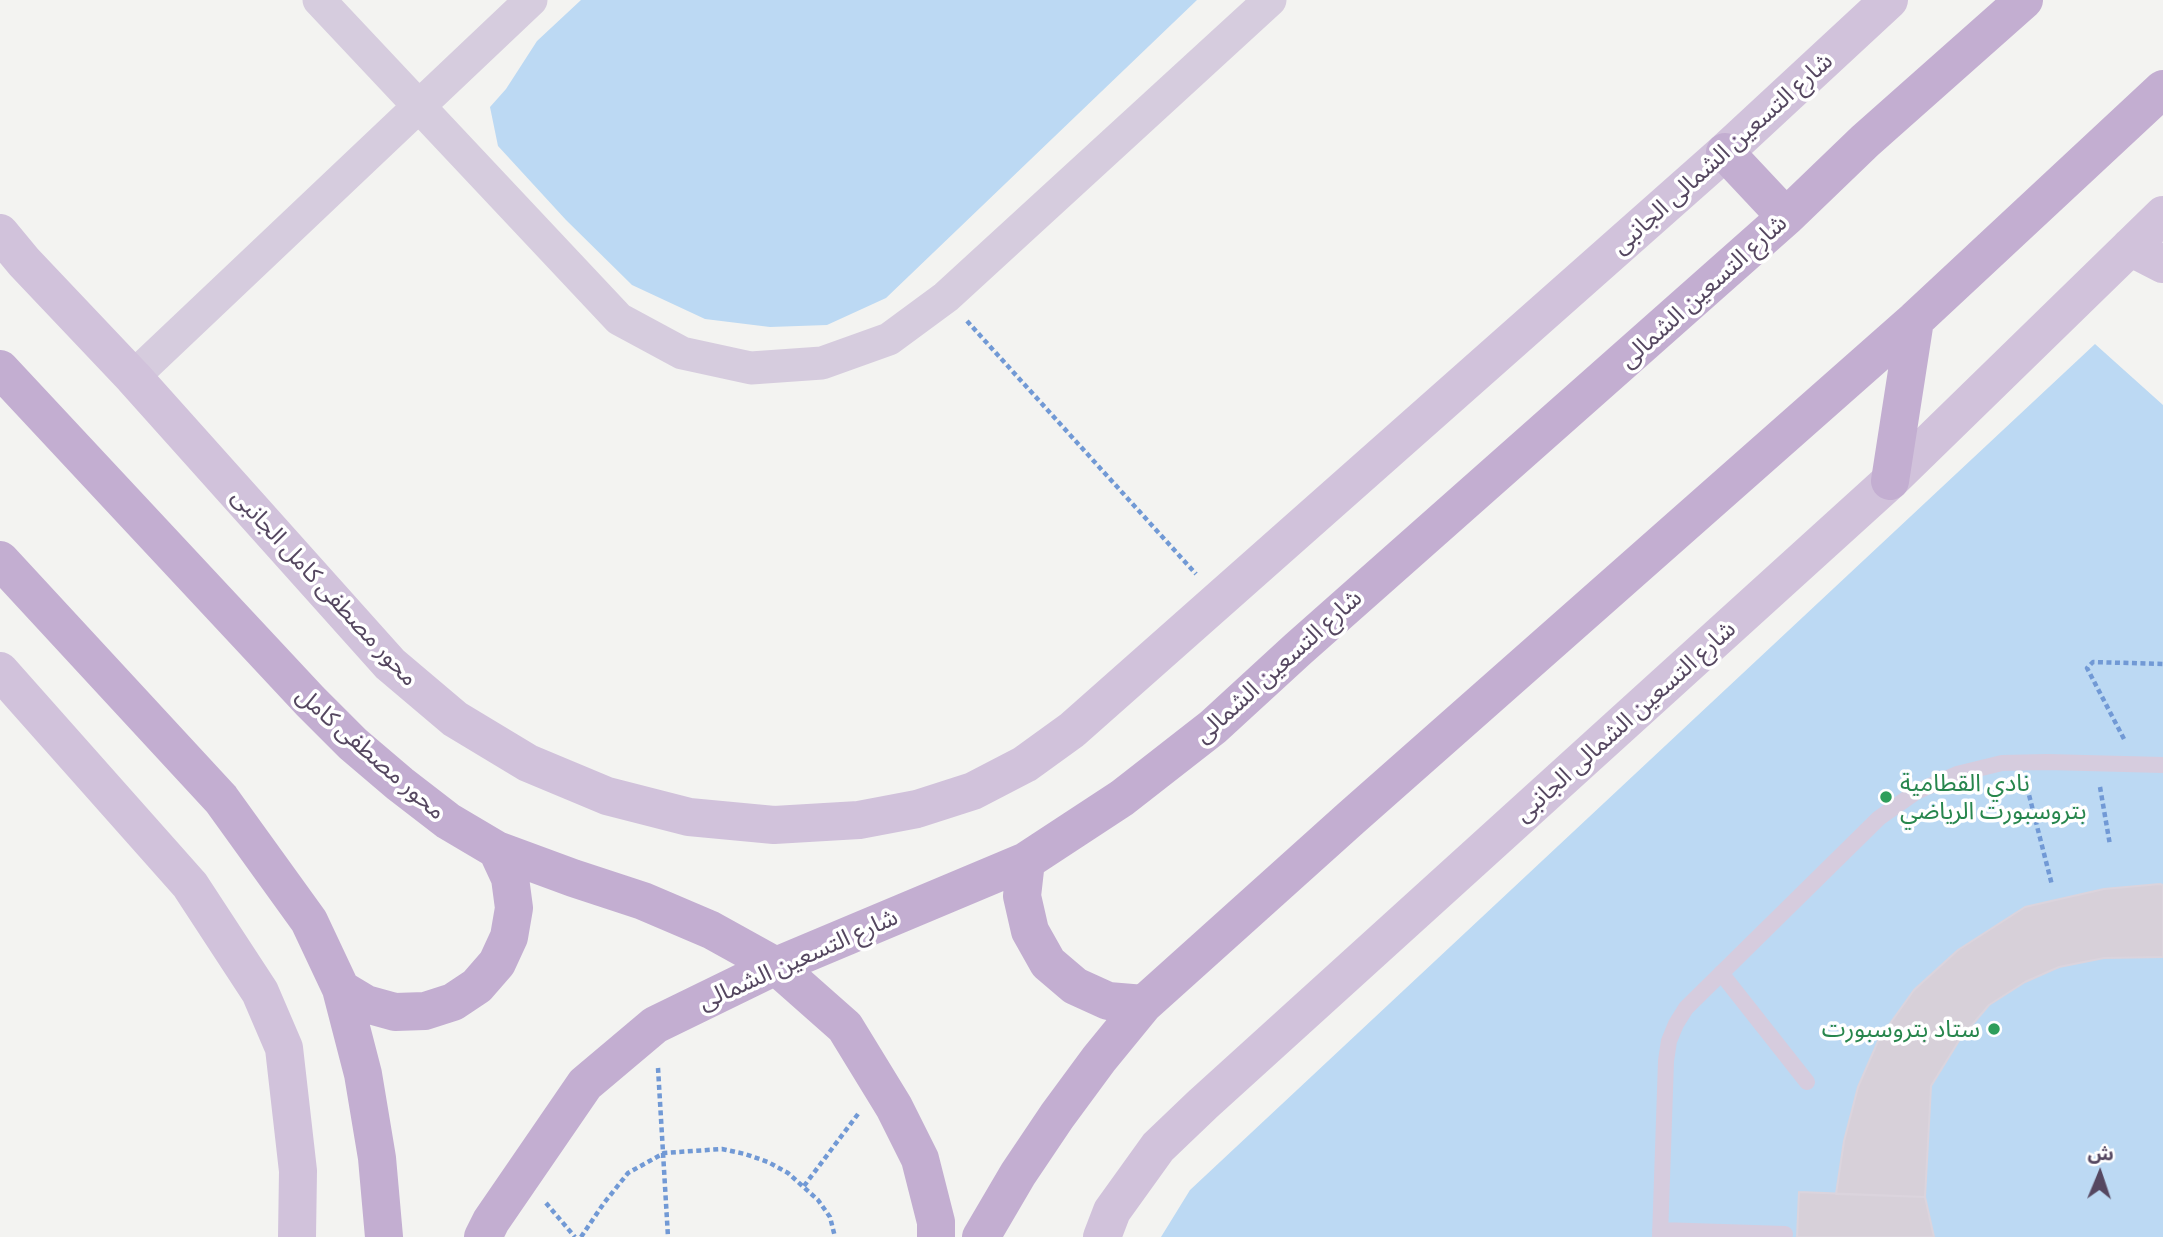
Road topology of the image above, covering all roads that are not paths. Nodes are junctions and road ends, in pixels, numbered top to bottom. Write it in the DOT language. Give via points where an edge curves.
graph roads {
  1 [pos="319,0"];
  2 [pos="531,0"];
  3 [pos="1270,0"];
  4 [pos="1889,0"];
  5 [pos="2024,0"];
  6 [pos="2163,89"];
  7 [pos="419,106"];
  8 [pos="1725,152"];
  9 [pos="2163,215"];
  10 [pos="1786,217"];
  11 [pos="0,233"];
  12 [pos="2130,247"];
  13 [pos="2163,264"];
  14 [pos="1915,320"];
  15 [pos="0,369"];
  16 [pos="132,377"];
  17 [pos="1891,481"];
  18 [pos="0,560"];
  19 [pos="7,687"];
  20 [pos="2163,765"];
  21 [pos="728,820"];
  22 [pos="497,850"];
  23 [pos="1026,861"];
  24 [pos="776,967"];
  25 [pos="1721,974"];
  26 [pos="341,989"];
  27 [pos="1144,1004"];
  28 [pos="1807,1082"];
  29 [pos="1660,1234"];
  30 [pos="1785,1234"];
  31 [pos="297,1237"];
  32 [pos="384,1237"];
  33 [pos="483,1237"];
  34 [pos="936,1237"];
  35 [pos="981,1237"];
  36 [pos="1102,1237"];
  1 -- 7 [label="street"];
  2 -- 7 [label="street"];
  3 -- 7 [label="street" via="946,297 889,339 822,363 751,368 682,353 619,319"];
  4 -- 8 [label="street, شارع التسعين الشمالى الجانبى"];
  5 -- 10 [label="main road, شارع التسعين الشمالى"];
  6 -- 14 [label="main road"];
  7 -- 16 [label="street"];
  8 -- 10 [label="main road"];
  8 -- 21 [label="street, شارع التسعين الشمالى الجانبى" via="1220,601 1072,730 1025,764 973,791 917,810 859,820 774,825"];
  9 -- 12 [label="street, شارع التسعين الشمالى الجانبى"];
  10 -- 23 [label="main road, شارع التسعين الشمالى" via="1213,727 1122,798"];
  11 -- 16 [label="street, محور مصطفى كامل الجانبى"];
  12 -- 13 [label="street"];
  12 -- 17 [label="street, شارع التسعين الشمالى الجانبى"];
  14 -- 17 [label="main road"];
  14 -- 27 [label="main road"];
  15 -- 22 [label="main road, محور مصطفى كامل" via="336,727 448,821"];
  16 -- 21 [label="street, محور مصطفى كامل الجانبى" via="390,664 455,719 528,763 607,796 690,817"];
  17 -- 36 [label="street, شارع التسعين الشمالى الجانبى" via="1158,1147 1112,1211"];
  18 -- 26 [label="main road" via="221,799 309,921"];
  19 -- 31 [label="street" via="190,884 260,992 284,1048 298,1171"];
  20 -- 25 [label="lane" via="2002,763 1957,774 1916,792 1879,818"];
  22 -- 24 [label="main road, محور مصطفى كامل" via="643,901 711,930"];
  22 -- 26 [label="main road" via="510,878 514,908 509,937 497,964 477,986 453,1002 405,1012 366,1004"];
  23 -- 24 [label="main road, شارع التسعين الشمالى"];
  23 -- 27 [label="main road" via="1024,908 1030,931 1048,963 1075,986 1108,1001"];
  24 -- 33 [label="main road, شارع التسعين الشمالى" via="655,1025 585,1084"];
  24 -- 34 [label="main road, محور مصطفى كامل" via="845,1027 894,1107 920,1159"];
  25 -- 28 [label="lane"];
  25 -- 29 [label="lane" via="1686,1008 1669,1041"];
  26 -- 32 [label="main road" via="363,1074"];
  27 -- 35 [label="main road" via="1058,1116"];
  29 -- 30 [label="lane"];
}
